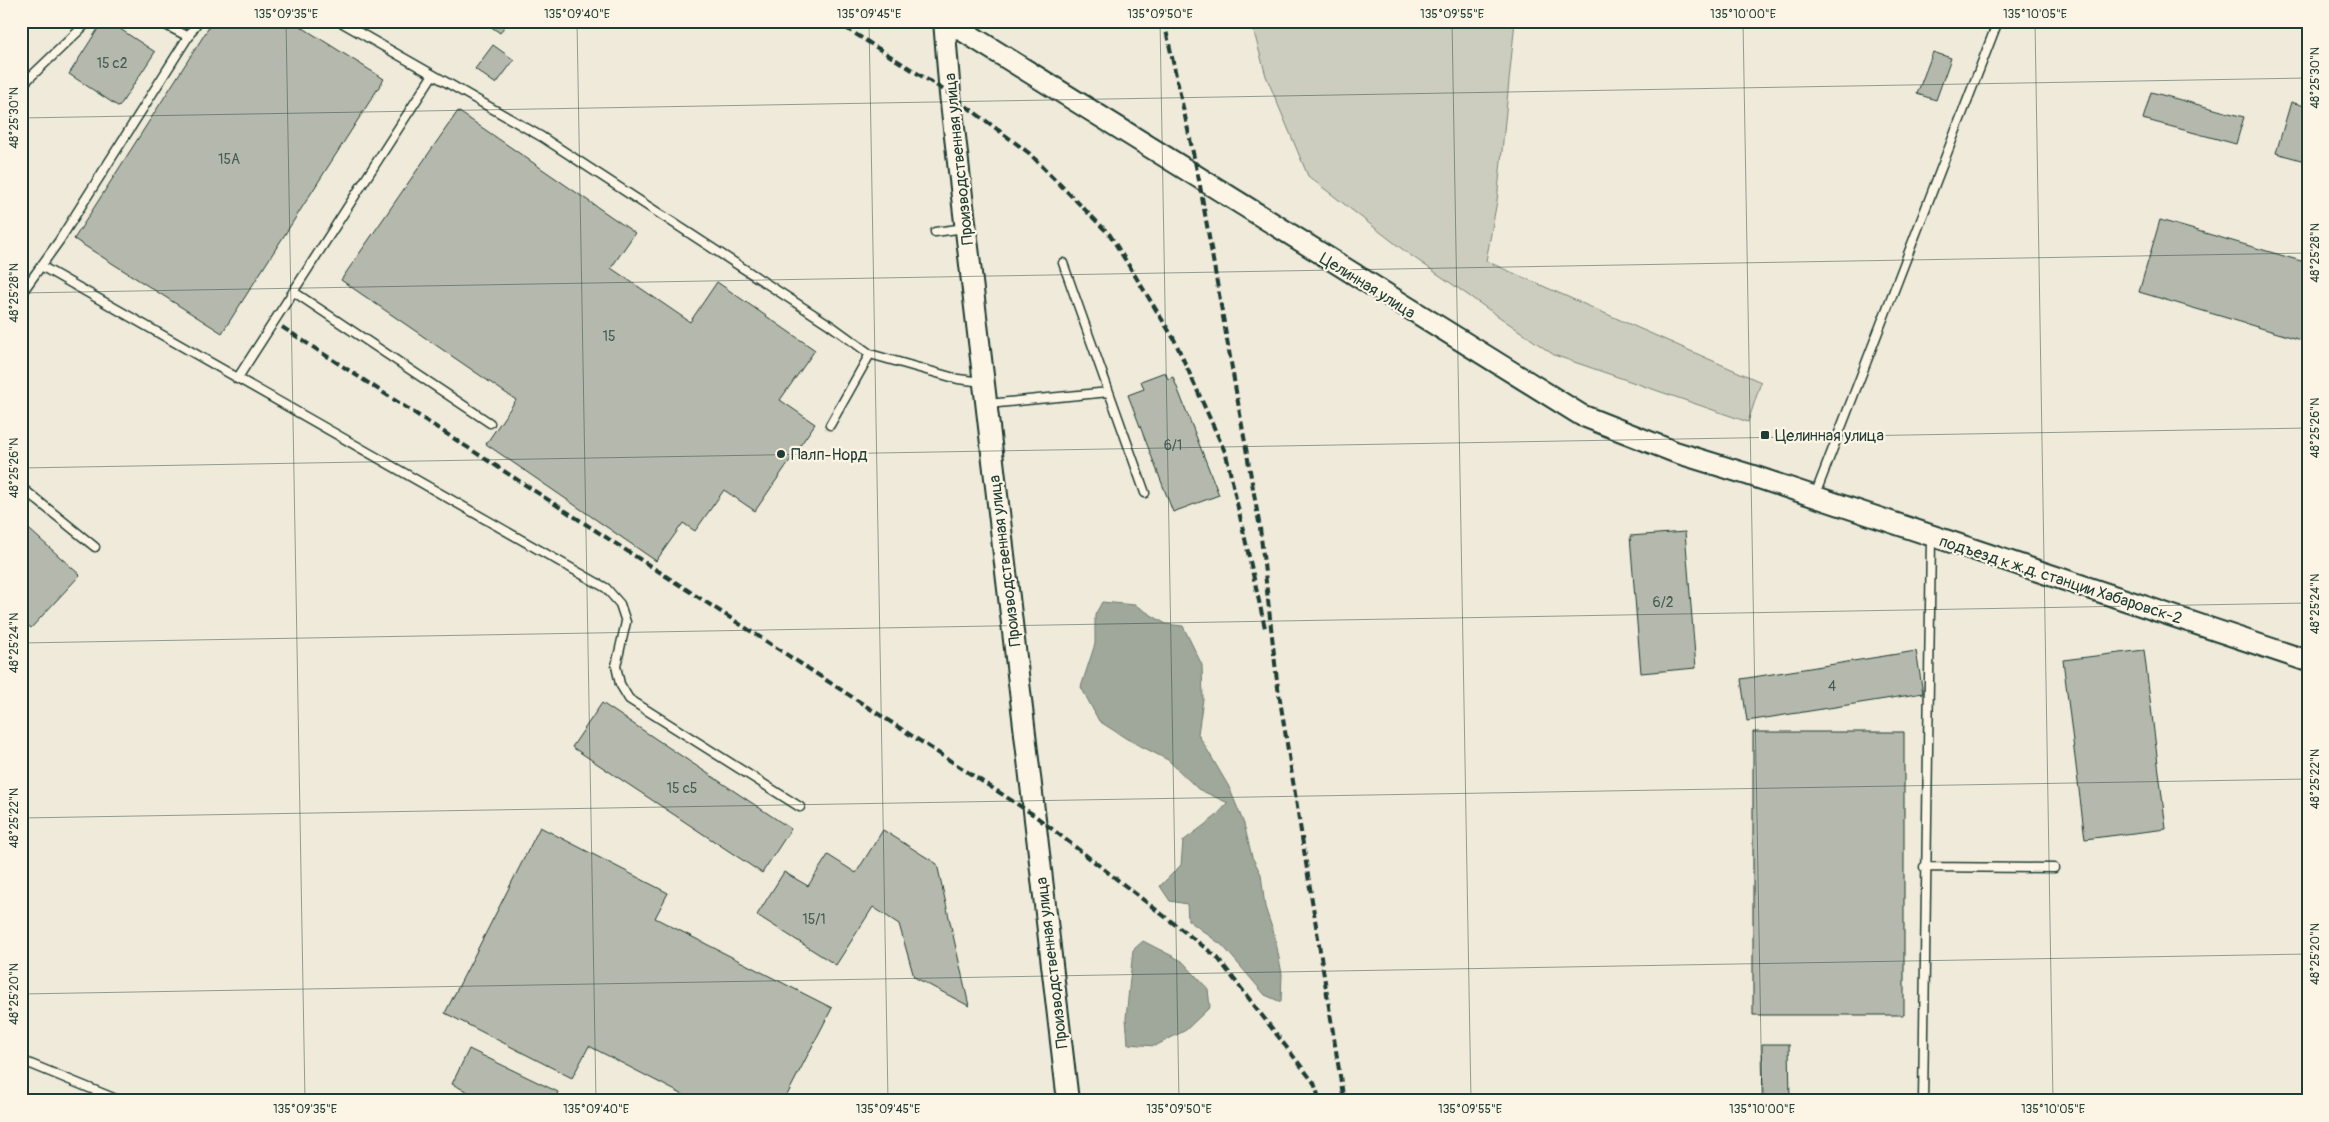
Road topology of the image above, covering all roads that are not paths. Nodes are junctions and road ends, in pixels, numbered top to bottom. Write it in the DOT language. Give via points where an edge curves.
graph roads {
  1 [pos="89,21"];
  2 [pos="158,21"];
  3 [pos="198,21"];
  4 [pos="339,21"];
  5 [pos="946,21"];
  6 [pos="1998,21"];
  7 [pos="188,37"];
  8 [pos="432,76"];
  9 [pos="21,86"];
  10 [pos="965,228"];
  11 [pos="935,232"];
  12 [pos="1063,263"];
  13 [pos="41,266"];
  14 [pos="294,292"];
  15 [pos="21,294"];
  16 [pos="870,354"];
  17 [pos="237,379"];
  18 [pos="983,382"];
  19 [pos="1110,392"];
  20 [pos="986,404"];
  21 [pos="490,423"];
  22 [pos="830,425"];
  23 [pos="21,487"];
  24 [pos="1146,493"];
  25 [pos="1814,497"];
  26 [pos="1931,536"];
  27 [pos="95,547"];
  28 [pos="2308,661"];
  29 [pos="800,807"];
  30 [pos="1924,867"];
  31 [pos="2054,868"];
  32 [pos="21,1060"];
  33 [pos="121,1101"];
  34 [pos="1068,1101"];
  35 [pos="1923,1101"];
  1 -- 9 [label="lane"];
  2 -- 7 [label="lane"];
  3 -- 7 [label="lane"];
  4 -- 8 [label="lane"];
  5 -- 10 [label="street, Производственная улица" via="950,94"];
  5 -- 25 [label="street, Целинная улица" via="1565,407 1675,452"];
  6 -- 25 [label="lane"];
  7 -- 13 [label="lane"];
  8 -- 14 [label="lane"];
  8 -- 16 [label="lane" via="542,138"];
  10 -- 11 [label="lane"];
  10 -- 18 [label="street, Производственная улица"];
  12 -- 19 [label="lane"];
  13 -- 15 [label="lane"];
  13 -- 17 [label="lane"];
  14 -- 17 [label="lane"];
  14 -- 21 [label="lane"];
  16 -- 18 [label="lane" via="958,379"];
  16 -- 22 [label="lane"];
  17 -- 29 [label="lane" via="606,588 620,604 626,622 616,666 620,684 629,699"];
  18 -- 20 [label="street, Производственная улица"];
  19 -- 20 [label="lane"];
  19 -- 24 [label="lane"];
  20 -- 34 [label="street, Производственная улица"];
  23 -- 27 [label="lane"];
  25 -- 26 [label="street, подъезд к ж.д. станции Хабаровск-2"];
  26 -- 28 [label="street, подъезд к ж.д. станции Хабаровск-2"];
  26 -- 30 [label="lane"];
  30 -- 31 [label="lane"];
  30 -- 35 [label="lane"];
  32 -- 33 [label="lane"];
}
